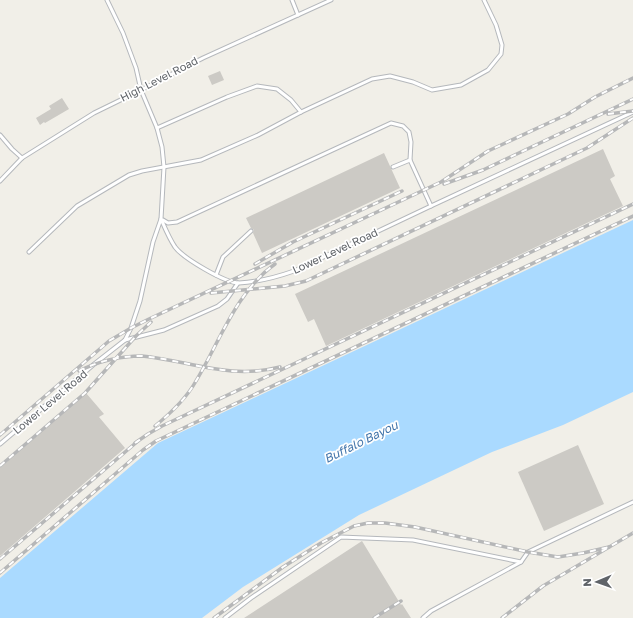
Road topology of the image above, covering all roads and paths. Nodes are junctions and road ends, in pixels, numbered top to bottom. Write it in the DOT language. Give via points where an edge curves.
graph roads {
  1 [pos="107,0"];
  2 [pos="292,0"];
  3 [pos="331,0"];
  4 [pos="484,0"];
  5 [pos="298,15"];
  6 [pos="141,90"];
  7 [pos="301,112"];
  8 [pos="633,112"];
  9 [pos="157,128"];
  10 [pos="0,135"];
  11 [pos="22,158"];
  12 [pos="410,160"];
  13 [pos="164,167"];
  14 [pos="393,167"];
  15 [pos="0,181"];
  16 [pos="431,206"];
  17 [pos="161,219"];
  18 [pos="251,231"];
  19 [pos="29,252"];
  20 [pos="216,275"];
  21 [pos="238,283"];
  22 [pos="125,340"];
  23 [pos="0,444"];
  24 [pos="633,502"];
  25 [pos="521,562"];
  26 [pos="225,618"];
  27 [pos="423,618"];
  1 -- 6 [label="lane" via="136,68"];
  2 -- 5 [label="lane"];
  3 -- 5 [label="lane, High Level Road"];
  4 -- 7 [label="lane" via="502,45 501,54 488,70 461,85 432,90 390,76 372,79"];
  5 -- 6 [label="lane, High Level Road" via="202,58"];
  6 -- 9 [label="lane"];
  6 -- 11 [label="lane, High Level Road" via="94,113"];
  7 -- 9 [label="lane" via="277,89 257,86"];
  7 -- 13 [label="lane" via="258,135 201,160"];
  8 -- 16 [label="lane, Lower Level Road"];
  9 -- 13 [label="lane"];
  10 -- 11 [label="lane"];
  11 -- 15 [label="lane, High Level Road"];
  12 -- 14 [label="lane"];
  12 -- 16 [label="lane"];
  12 -- 17 [label="lane" via="409,132 403,126 391,123 177,222 168,223"];
  13 -- 17 [label="lane"];
  13 -- 19 [label="lane" via="129,175 77,206"];
  16 -- 21 [label="lane, Lower Level Road" via="294,271"];
  17 -- 20 [label="lane, Lower Level Road" via="176,248"];
  17 -- 22 [label="lane, Lower Level Road" via="153,242 140,301"];
  18 -- 20 [label="lane" via="223,257"];
  20 -- 21 [label="lane, Lower Level Road"];
  21 -- 22 [label="lane" via="227,299 218,306 164,330"];
  22 -- 23 [label="lane, Lower Level Road" via="93,364"];
  24 -- 25 [label="lane" via="528,552"];
  25 -- 26 [label="lane" via="412,540 341,537"];
  25 -- 27 [label="lane" via="431,611"];
}
